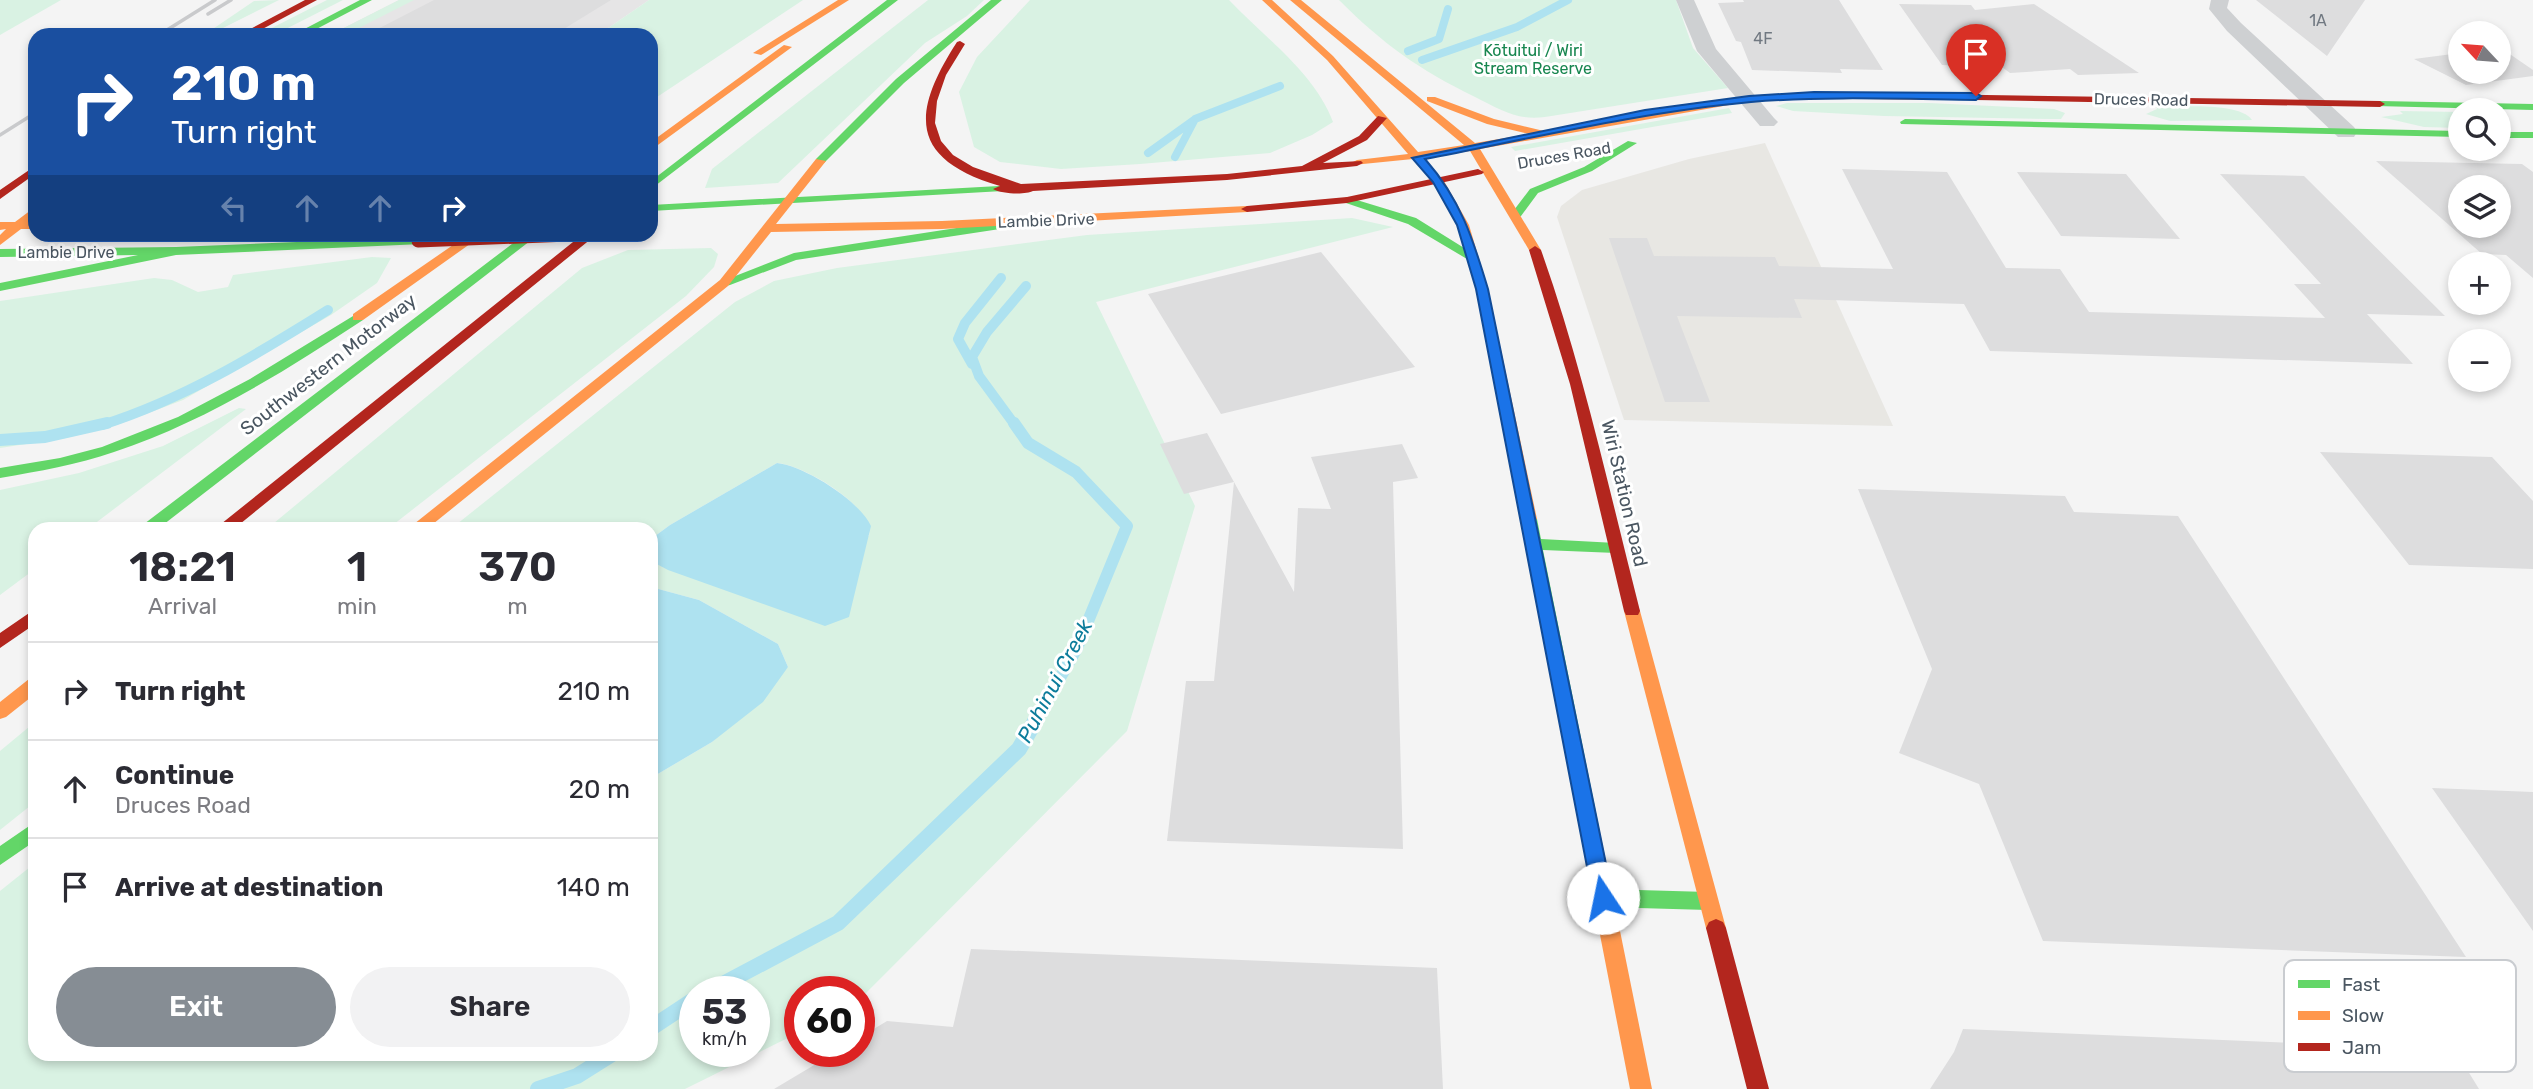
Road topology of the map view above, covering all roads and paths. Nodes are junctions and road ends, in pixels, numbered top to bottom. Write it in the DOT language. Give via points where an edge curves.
graph roads {
  1 [pos="312,0"];
  2 [pos="352,0"];
  3 [pos="367,0"];
  4 [pos="845,0"];
  5 [pos="852,0"];
  6 [pos="892,0"];
  7 [pos="997,0"];
  8 [pos="1267,0"];
  9 [pos="1685,0"];
  10 [pos="2220,0"];
  11 [pos="1300,1"];
  12 [pos="340,13"];
  13 [pos="977,19"];
  14 [pos="258,28"];
  15 [pos="311,28"];
  16 [pos="719,76"];
  17 [pos="1403,87"];
  18 [pos="2098,98"];
  19 [pos="1749,99"];
  20 [pos="2316,103"];
  21 [pos="2533,107"];
  22 [pos="1382,118"];
  23 [pos="1774,121"];
  24 [pos="1891,122"];
  25 [pos="1743,125"];
  26 [pos="2123,127"];
  27 [pos="1541,132"];
  28 [pos="2346,132"];
  29 [pos="2448,134"];
  30 [pos="2511,135"];
  31 [pos="2533,135"];
  32 [pos="658,142"];
  33 [pos="1474,148"];
  34 [pos="1580,152"];
  35 [pos="1418,158"];
  36 [pos="1493,169"];
  37 [pos="1302,170"];
  38 [pos="28,173"];
  39 [pos="28,174"];
  40 [pos="658,181"];
  41 [pos="1438,181"];
  42 [pos="0,185"];
  43 [pos="1028,190"];
  44 [pos="0,196"];
  45 [pos="1347,200"];
  46 [pos="787,201"];
  47 [pos="658,208"];
  48 [pos="1517,214"];
  49 [pos="28,217"];
  50 [pos="1028,220"];
  51 [pos="18,225"];
  52 [pos="28,225"];
  53 [pos="0,226"];
  54 [pos="766,228"];
  55 [pos="738,229"];
  56 [pos="0,241"];
  57 [pos="394,242"];
  58 [pos="466,242"];
  59 [pos="523,242"];
  60 [pos="582,242"];
  61 [pos="176,251"];
  62 [pos="0,253"];
  63 [pos="1471,256"];
  64 [pos="724,283"];
  65 [pos="0,287"];
  66 [pos="0,474"];
  67 [pos="157,522"];
  68 [pos="233,522"];
  69 [pos="426,522"];
  70 [pos="1534,544"];
  71 [pos="1616,548"];
  72 [pos="28,620"];
  73 [pos="0,642"];
  74 [pos="28,690"];
  75 [pos="0,712"];
  76 [pos="28,835"];
  77 [pos="0,857"];
  78 [pos="1603,898"];
  79 [pos="1708,901"];
  80 [pos="1640,1089"];
  81 [pos="1758,1089"];
  1 -- 14 [label="main road"];
  2 -- 12 [label="main road"];
  3 -- 12 [label="main road"];
  4 -- 16 [label="main road"];
  5 -- 32 [label="main road"];
  6 -- 40 [label="main road"];
  7 -- 13 [label="main road"];
  8 -- 22 [label="main road" via="1330,58"];
  9 -- 19 [label="street" via="1707,51"];
  10 -- 20 [label="street" via="2218,9 2223,16"];
  11 -- 17 [label="main road, Wiri Station Road"];
  12 -- 15 [label="main road"];
  13 -- 43 [label="main road" via="935,83 929,103 933,140 947,159 967,172"];
  13 -- 46 [label="main road" via="849,129"];
  17 -- 27 [label="main road" via="1491,122"];
  17 -- 33 [label="main road, Wiri Station Road"];
  18 -- 19 [label="main road, Druces Road" via="1814,95"];
  18 -- 20 [label="main road, Druces Road"];
  18 -- 26 [label="main road"];
  19 -- 23 [label="street"];
  19 -- 27 [label="main road, Druces Road"];
  20 -- 21 [label="main road, Druces Road"];
  20 -- 28 [label="street"];
  22 -- 35 [label="main road"];
  22 -- 37 [label="main road" via="1363,138"];
  23 -- 25 [label="main road"];
  24 -- 26 [label="main road, Druces Road"];
  26 -- 28 [label="main road, Druces Road"];
  27 -- 33 [label="main road, Druces Road"];
  28 -- 29 [label="main road, Druces Road"];
  30 -- 31 [label="main road"];
  33 -- 35 [label="main road, Druces Road"];
  33 -- 36 [label="main road, Wiri Station Road"];
  34 -- 48 [label="main road, Druces Road" via="1638,142 1534,191"];
  35 -- 37 [label="main road, Lambie Drive"];
  35 -- 41 [label="main road"];
  36 -- 41 [label="main road, Lambie Drive"];
  36 -- 48 [label="main road, Wiri Station Road"];
  37 -- 43 [label="main road, Lambie Drive"];
  38 -- 42 [label="main road"];
  39 -- 44 [label="main road"];
  41 -- 45 [label="main road, Lambie Drive"];
  41 -- 63 [label="main road" via="1463,225"];
  43 -- 46 [label="main road, Lambie Drive"];
  45 -- 50 [label="main road, Lambie Drive" via="1166,215"];
  45 -- 63 [label="main road" via="1422,223"];
  46 -- 47 [label="main road, Lambie Drive"];
  46 -- 54 [label="main road"];
  48 -- 71 [label="main road, Wiri Station Road" via="1554,302"];
  49 -- 51 [label="main road"];
  50 -- 54 [label="main road, Lambie Drive"];
  50 -- 64 [label="main road" via="794,257"];
  51 -- 52 [label="main road, Lambie Drive"];
  51 -- 53 [label="main road, Lambie Drive"];
  51 -- 56 [label="main road"];
  54 -- 55 [label="main road, Lambie Drive"];
  54 -- 64 [label="main road"];
  57 -- 61 [label="main road, Lambie Drive, bridge"];
  58 -- 66 [label="main road" via="302,355 226,401 121,446"];
  59 -- 67 [label="main road, Southwestern Motorway"];
  60 -- 68 [label="main road"];
  61 -- 62 [label="main road, Lambie Drive"];
  61 -- 65 [label="main road"];
  63 -- 70 [label="main road" via="1482,289"];
  64 -- 69 [label="main road"];
  70 -- 71 [label="main road"];
  70 -- 78 [label="main road"];
  71 -- 79 [label="main road, Wiri Station Road"];
  72 -- 73 [label="main road"];
  74 -- 75 [label="main road"];
  76 -- 77 [label="main road"];
  78 -- 79 [label="main road"];
  78 -- 80 [label="main road"];
  79 -- 81 [label="main road, Wiri Station Road"];
}
